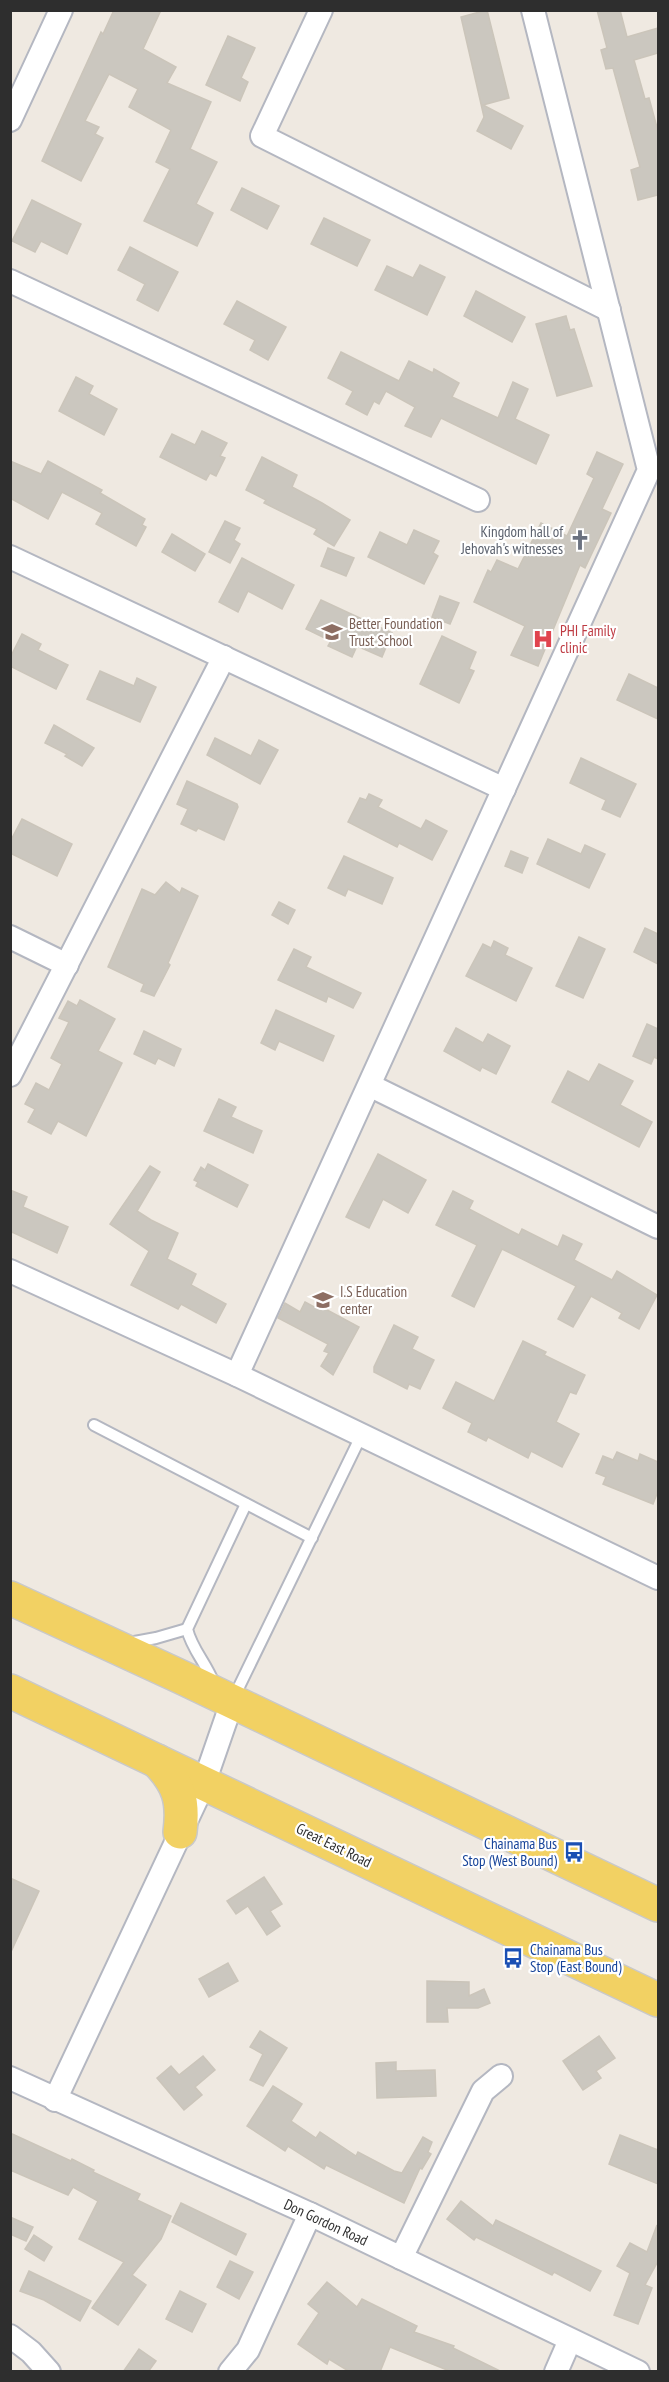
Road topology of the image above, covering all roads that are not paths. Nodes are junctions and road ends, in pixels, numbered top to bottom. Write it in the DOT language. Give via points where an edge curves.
graph roads {
  1 [pos="61,10"];
  2 [pos="321,10"];
  3 [pos="533,10"];
  4 [pos="10,120"];
  5 [pos="10,281"];
  6 [pos="609,310"];
  7 [pos="478,500"];
  8 [pos="10,557"];
  9 [pos="224,657"];
  10 [pos="504,789"];
  11 [pos="10,937"];
  12 [pos="67,965"];
  13 [pos="10,1075"];
  14 [pos="371,1086"];
  15 [pos="658,1227"];
  16 [pos="10,1271"];
  17 [pos="237,1375"];
  18 [pos="94,1425"];
  19 [pos="362,1436"];
  20 [pos="246,1504"];
  21 [pos="312,1538"];
  22 [pos="658,1578"];
  23 [pos="10,1599"];
  24 [pos="187,1629"];
  25 [pos="112,1646"];
  26 [pos="10,1690"];
  27 [pos="225,1699"];
  28 [pos="155,1760"];
  29 [pos="204,1783"];
  30 [pos="247,1803"];
  31 [pos="180,1832"];
  32 [pos="658,1905"];
  33 [pos="658,2000"];
  34 [pos="501,2076"];
  35 [pos="10,2078"];
  36 [pos="55,2100"];
  37 [pos="310,2214"];
  38 [pos="401,2258"];
  39 [pos="10,2336"];
  40 [pos="570,2340"];
  41 [pos="49,2372"];
  42 [pos="230,2372"];
  43 [pos="556,2372"];
  44 [pos="638,2372"];
  1 -- 4 [label="street"];
  2 -- 6 [label="street" via="262,136"];
  3 -- 6 [label="street"];
  5 -- 7 [label="street"];
  6 -- 10 [label="street" via="650,470"];
  8 -- 9 [label="street"];
  9 -- 10 [label="street"];
  9 -- 12 [label="street"];
  10 -- 14 [label="street"];
  11 -- 12 [label="street"];
  12 -- 13 [label="street"];
  14 -- 15 [label="street"];
  14 -- 17 [label="street"];
  16 -- 17 [label="street"];
  17 -- 19 [label="street"];
  18 -- 20 [label="lane"];
  19 -- 21 [label="lane"];
  19 -- 22 [label="street"];
  20 -- 21 [label="lane"];
  20 -- 24 [label="lane"];
  21 -- 27 [label="lane"];
  23 -- 25 [label="main road"];
  24 -- 25 [label="lane"];
  24 -- 27 [label="lane" via="190,1642"];
  25 -- 27 [label="main road"];
  26 -- 28 [label="main road, Great East Road"];
  27 -- 29 [label="street"];
  27 -- 32 [label="main road"];
  28 -- 29 [label="main road, Great East Road"];
  28 -- 31 [label="main road" via="169,1774 179,1793 183,1812"];
  29 -- 30 [label="main road, Great East Road"];
  29 -- 31 [label="street"];
  30 -- 31 [label="main road" via="210,1812"];
  30 -- 33 [label="main road, Great East Road"];
  31 -- 36 [label="street"];
  34 -- 38 [label="street" via="483,2091"];
  35 -- 36 [label="street, Don Gordon Road"];
  36 -- 37 [label="street, Don Gordon Road"];
  37 -- 38 [label="street, Don Gordon Road"];
  37 -- 42 [label="street" via="248,2350"];
  38 -- 40 [label="street, Don Gordon Road"];
  39 -- 41 [label="street"];
  40 -- 43 [label="street"];
  40 -- 44 [label="street, Don Gordon Road"];
}
